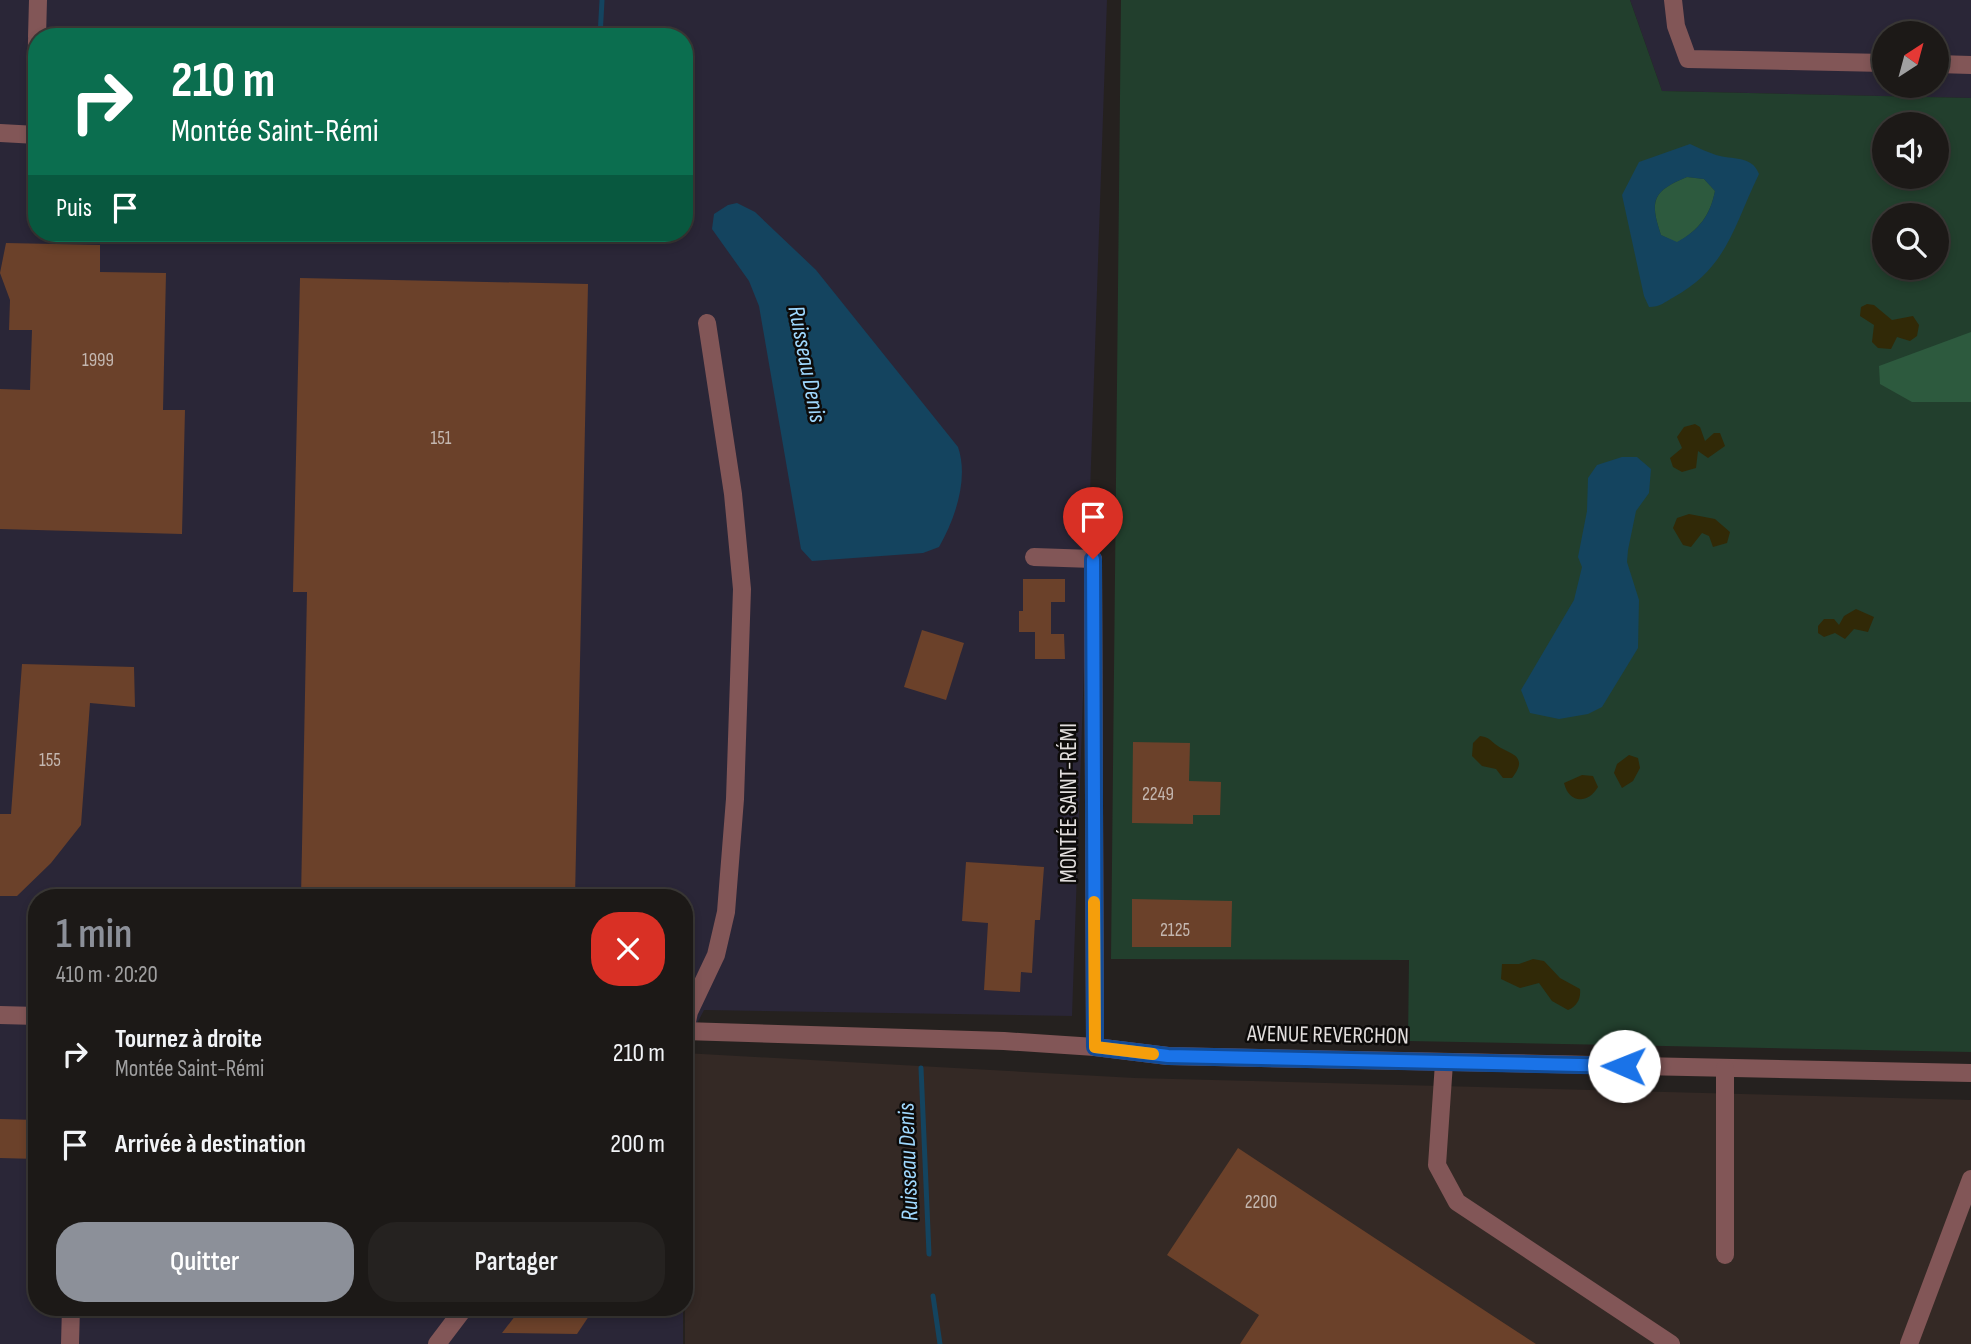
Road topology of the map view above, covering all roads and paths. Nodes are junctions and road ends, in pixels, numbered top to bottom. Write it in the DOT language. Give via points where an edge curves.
graph roads {
  1 [pos="38,0"];
  2 [pos="1673,0"];
  3 [pos="37,28"];
  4 [pos="1872,63"];
  5 [pos="1950,64"];
  6 [pos="1971,65"];
  7 [pos="0,133"];
  8 [pos="28,135"];
  9 [pos="707,323"];
  10 [pos="1034,557"];
  11 [pos="693,1003"];
  12 [pos="0,1015"];
  13 [pos="28,1016"];
  14 [pos="693,1031"];
  15 [pos="1095,1047"];
  16 [pos="1444,1063"];
  17 [pos="1725,1068"];
  18 [pos="1971,1073"];
  19 [pos="1971,1179"];
  20 [pos="1725,1255"];
  21 [pos="71,1316"];
  22 [pos="458,1316"];
  23 [pos="70,1344"];
  24 [pos="437,1344"];
  25 [pos="1671,1344"];
  26 [pos="1909,1344"];
  1 -- 3 [label="street"];
  2 -- 4 [label="street" via="1675,26 1688,59"];
  5 -- 6 [label="street"];
  7 -- 8 [label="street"];
  9 -- 11 [label="street" via="733,494 743,610 726,912 720,945"];
  10 -- 15 [label="street, MONTÉE SAINT-RÉMI" via="1093,559"];
  12 -- 13 [label="street"];
  14 -- 15 [label="street, AVENUE REVERCHON" via="912,1036"];
  15 -- 16 [label="street, AVENUE REVERCHON" via="1168,1056"];
  16 -- 17 [label="street, AVENUE REVERCHON"];
  16 -- 25 [label="street" via="1437,1165 1457,1202"];
  17 -- 18 [label="street, AVENUE REVERCHON"];
  17 -- 20 [label="street"];
  19 -- 26 [label="street"];
  21 -- 23 [label="street"];
  22 -- 24 [label="street"];
}
